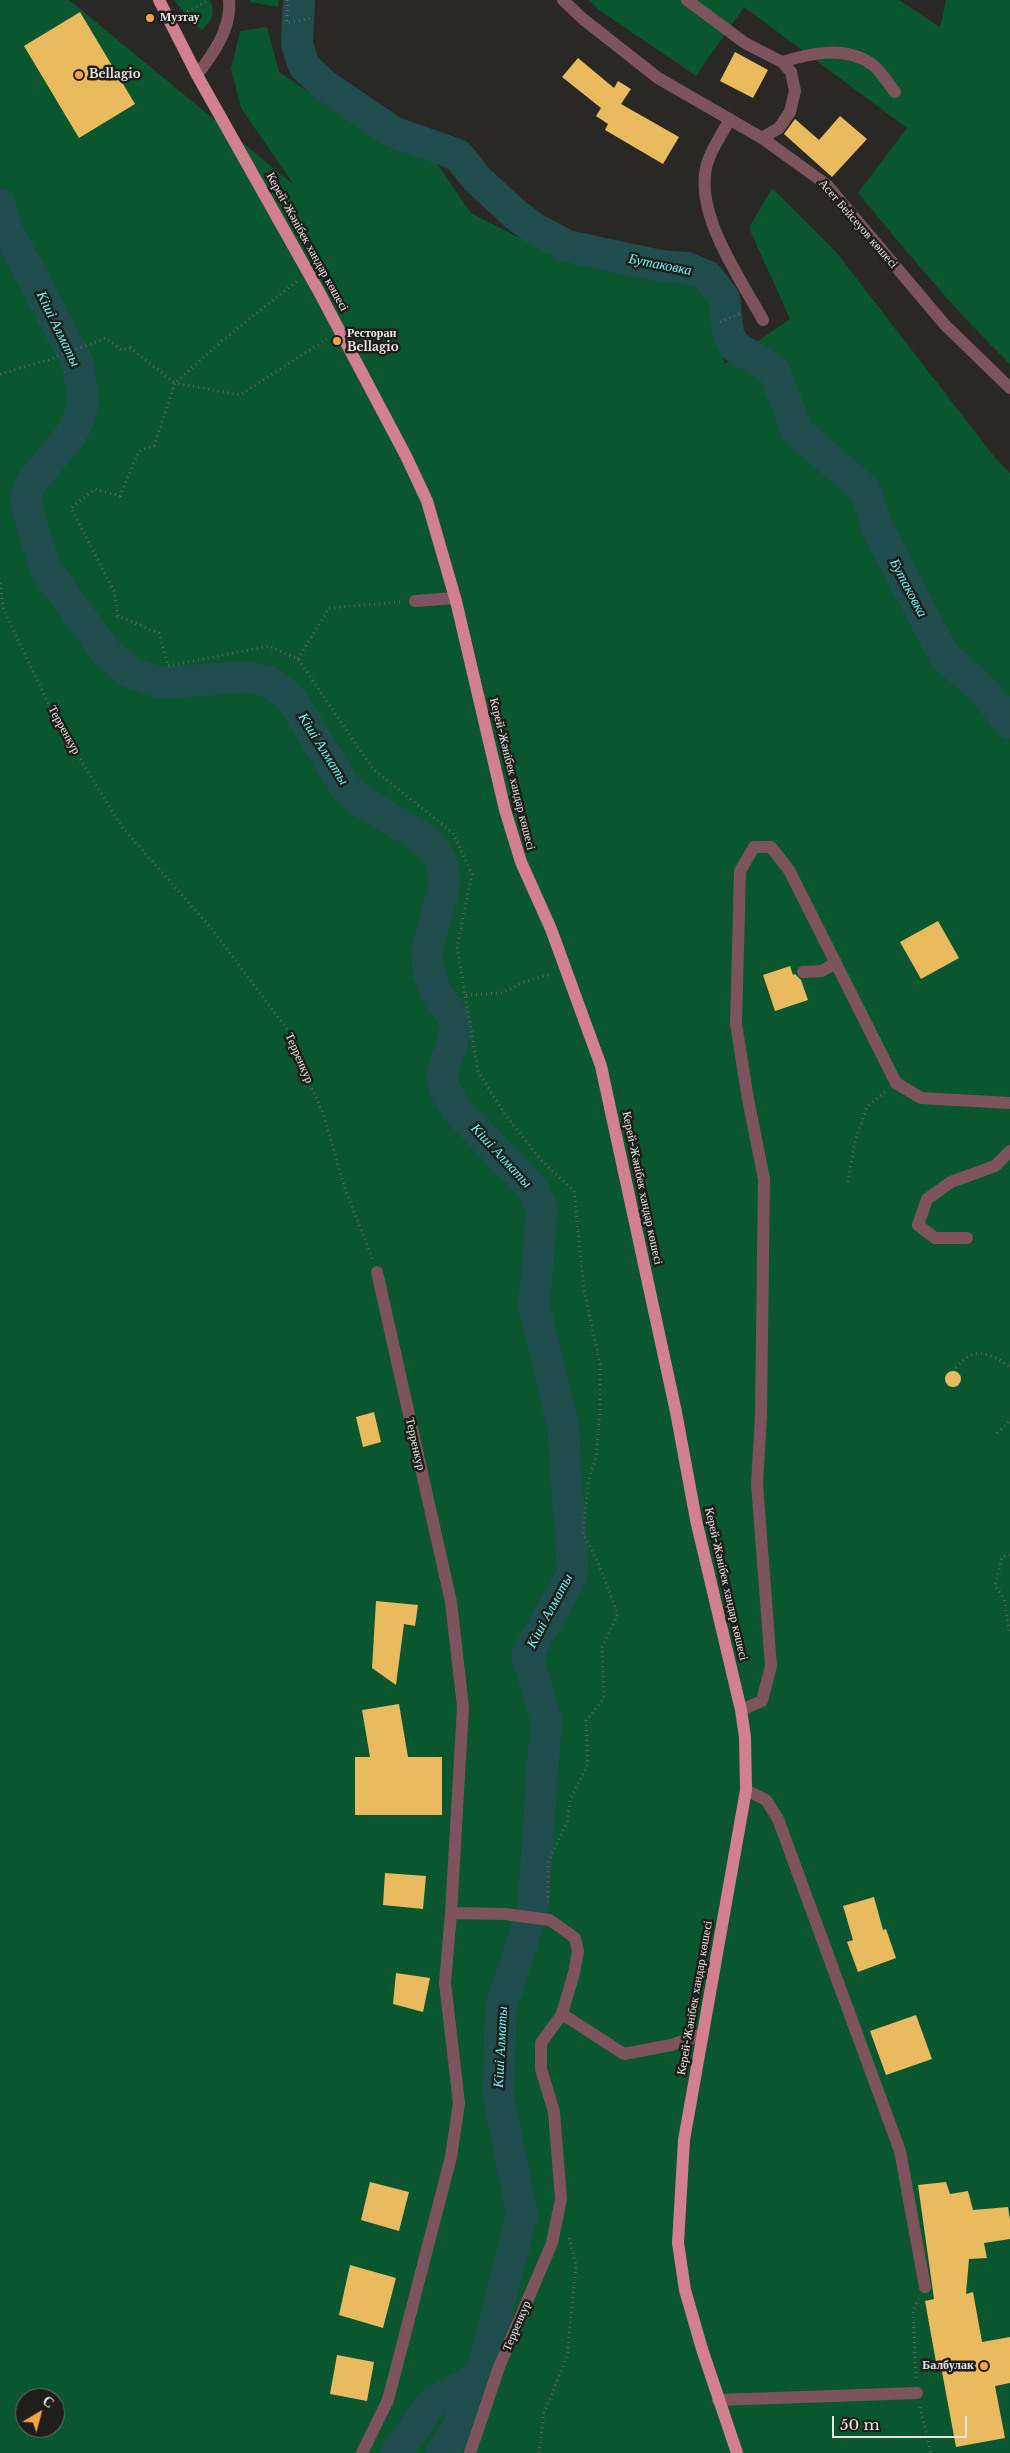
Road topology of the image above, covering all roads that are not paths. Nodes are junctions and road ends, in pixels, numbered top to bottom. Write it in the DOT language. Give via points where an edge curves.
graph roads {
  1 [pos="159,0"];
  2 [pos="229,0"];
  3 [pos="564,0"];
  4 [pos="687,0"];
  5 [pos="782,62"];
  6 [pos="197,75"];
  7 [pos="895,92"];
  8 [pos="730,119"];
  9 [pos="762,138"];
  10 [pos="763,320"];
  11 [pos="1010,388"];
  12 [pos="455,598"];
  13 [pos="415,601"];
  14 [pos="835,962"];
  15 [pos="803,972"];
  16 [pos="1010,1103"];
  17 [pos="1010,1151"];
  18 [pos="968,1238"];
  19 [pos="377,1272"];
  20 [pos="741,1710"];
  21 [pos="746,1790"];
  22 [pos="451,1913"];
  23 [pos="562,2014"];
  24 [pos="703,2034"];
  25 [pos="925,2287"];
  26 [pos="917,2393"];
  27 [pos="718,2400"];
  28 [pos="362,2453"];
  29 [pos="470,2453"];
  30 [pos="737,2453"];
  1 -- 6 [label="main road, Керей-Жәнібек хандар көшесі"];
  2 -- 6 [label="street" via="230,10 216,50"];
  3 -- 8 [label="street, Асет Бейсеуов көшесі" via="658,78"];
  4 -- 5 [label="street" via="745,43"];
  5 -- 7 [label="street" via="806,54 848,53 874,65"];
  5 -- 9 [label="street" via="791,72 795,91 790,112 779,128"];
  6 -- 12 [label="main road, Керей-Жәнібек хандар көшесі" via="308,272 406,456 427,501"];
  8 -- 9 [label="street, Асет Бейсеуов көшесі"];
  8 -- 10 [label="street" via="705,175 709,210 716,236"];
  9 -- 11 [label="street, Асет Бейсеуов көшесі" via="827,185 945,325"];
  12 -- 13 [label="street"];
  12 -- 20 [label="main road, Керей-Жәнібек хандар көшесі" via="520,862 566,970 601,1066 676,1412 696,1520"];
  14 -- 15 [label="street" via="822,971"];
  14 -- 16 [label="street" via="896,1083 921,1098"];
  14 -- 20 [label="street" via="789,870 771,847 754,847 740,871 736,1024 764,1179 757,1484 771,1666 762,1701"];
  17 -- 18 [label="street" via="996,1166 951,1182 927,1199 918,1225 935,1238"];
  19 -- 22 [label="street, Терренкур" via="451,1602 463,1707"];
  20 -- 21 [label="main road, Керей-Жәнібек хандар көшесі"];
  21 -- 24 [label="main road, Керей-Жәнібек хандар көшесі"];
  21 -- 25 [label="street" via="766,1800 778,1819 900,2152"];
  22 -- 23 [label="street, Терренкур" via="505,1914 550,1920 575,1938 578,1951"];
  22 -- 28 [label="street, Терренкур" via="445,1983 459,2103 451,2157 388,2400"];
  23 -- 24 [label="street" via="624,2054 671,2045"];
  23 -- 29 [label="street, Терренкур" via="541,2043 541,2069 554,2112 560,2199 552,2243 499,2368"];
  24 -- 27 [label="main road, Керей-Жәнібек хандар көшесі" via="684,2140 678,2243 685,2290"];
  26 -- 27 [label="street"];
  27 -- 30 [label="main road, Керей-Жәнібек хандар көшесі"];
}
